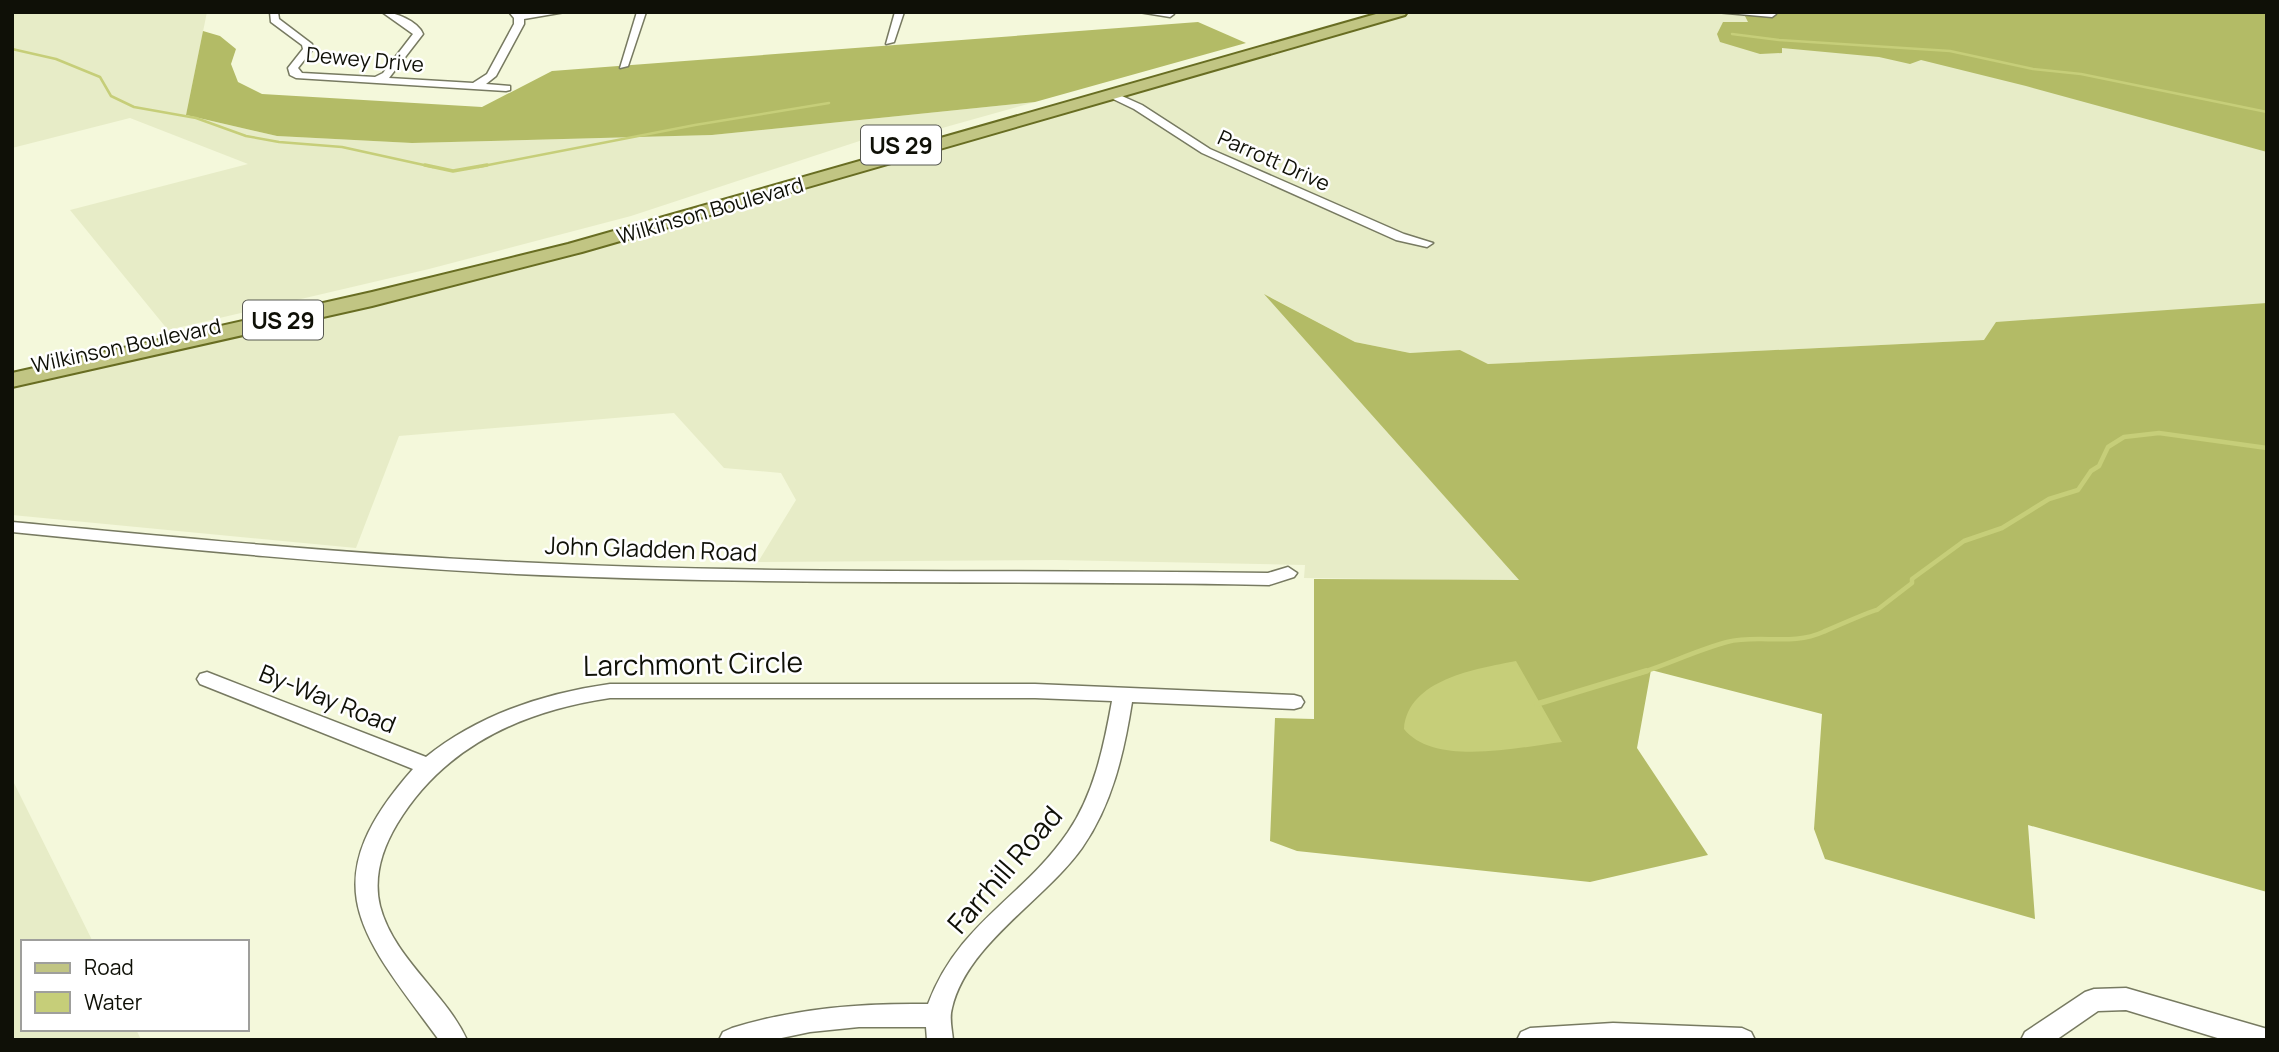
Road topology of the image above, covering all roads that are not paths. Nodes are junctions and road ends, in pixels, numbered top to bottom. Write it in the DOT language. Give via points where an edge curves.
graph roads {
  1 [pos="274,12"];
  2 [pos="386,12"];
  3 [pos="561,12"];
  4 [pos="642,12"];
  5 [pos="900,12"];
  6 [pos="1143,12"];
  7 [pos="1373,12"];
  8 [pos="1400,12"];
  9 [pos="1720,12"];
  10 [pos="1170,14"];
  11 [pos="1772,14"];
  12 [pos="516,15"];
  13 [pos="888,41"];
  14 [pos="623,66"];
  15 [pos="376,82"];
  16 [pos="474,86"];
  17 [pos="506,88"];
  18 [pos="1105,98"];
  19 [pos="887,140"];
  20 [pos="915,146"];
  21 [pos="856,148"];
  22 [pos="704,201"];
  23 [pos="1427,243"];
  24 [pos="451,275"];
  25 [pos="12,369"];
  26 [pos="12,380"];
  27 [pos="12,527"];
  28 [pos="1288,573"];
  29 [pos="207,679"];
  30 [pos="1123,695"];
  31 [pos="1294,702"];
  32 [pos="429,767"];
  33 [pos="939,1028"];
  34 [pos="454,1040"];
  35 [pos="732,1040"];
  36 [pos="1530,1040"];
  37 [pos="1742,1040"];
  38 [pos="2035,1040"];
  39 [pos="2264,1040"];
  1 -- 15 [label="street, Dewey Drive" via="274,20 307,44 294,73 311,79"];
  2 -- 15 [label="street" via="418,34 387,75"];
  3 -- 12 [label="street"];
  4 -- 14 [label="street"];
  5 -- 13 [label="street"];
  6 -- 10 [label="street"];
  7 -- 20 [label="main road, Wilkinson Boulevard / US 29"];
  8 -- 18 [label="main road"];
  9 -- 11 [label="street"];
  12 -- 16 [label="street" via="519,24 491,76"];
  15 -- 16 [label="street, Dewey Drive"];
  16 -- 17 [label="street, Dewey Drive"];
  18 -- 20 [label="main road" via="948,153 933,155"];
  18 -- 23 [label="street, Parrott Drive" via="1138,107 1206,151 1400,237"];
  19 -- 20 [label="main road"];
  20 -- 22 [label="main road, Wilkinson Boulevard / US 29"];
  20 -- 24 [label="main road, Wilkinson Boulevard / US 29" via="610,239"];
  21 -- 22 [label="main road"];
  22 -- 24 [label="main road, Wilkinson Boulevard / US 29"];
  24 -- 25 [label="main road, Wilkinson Boulevard / US 29"];
  24 -- 26 [label="main road, Wilkinson Boulevard / US 29" via="190,342"];
  27 -- 28 [label="street, John Gladden Road" via="353,559 541,569 759,576 1269,579"];
  29 -- 32 [label="street, By-Way Road"];
  30 -- 31 [label="street, Larchmont Circle"];
  30 -- 32 [label="street, Larchmont Circle" via="610,691 560,699 509,719"];
  30 -- 33 [label="street, Farrhill Road" via="1114,751 1086,822 1050,869 964,958 950,981"];
  32 -- 34 [label="street, Larchmont Circle" via="380,832 372,849 366,888 369,908 389,949"];
  33 -- 35 [label="street" via="834,1015"];
  36 -- 37 [label="street" via="1613,1035"];
  38 -- 39 [label="street" via="2094,1000 2126,999"];
}
